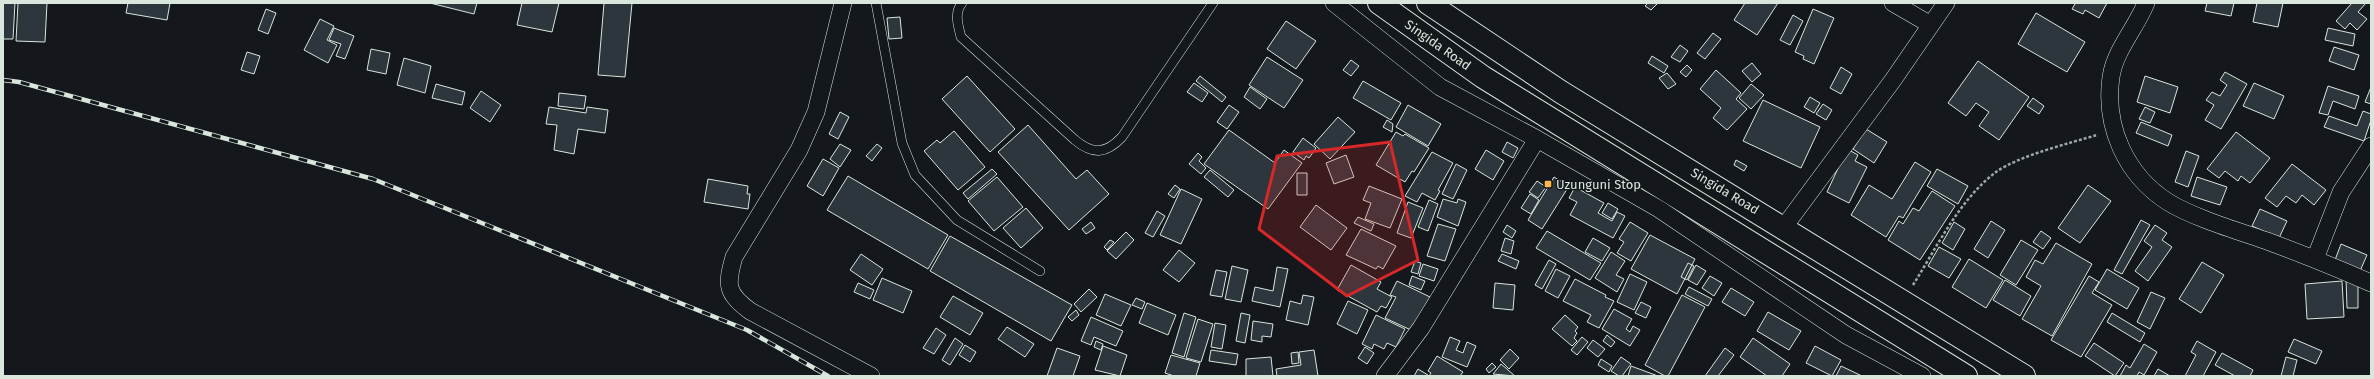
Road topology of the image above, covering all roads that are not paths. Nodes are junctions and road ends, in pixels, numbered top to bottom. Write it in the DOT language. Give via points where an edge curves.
graph roads {
  1 [pos="843,3"];
  2 [pos="876,3"];
  3 [pos="962,3"];
  4 [pos="1213,3"];
  5 [pos="1334,3"];
  6 [pos="1379,3"];
  7 [pos="1428,3"];
  8 [pos="1893,3"];
  9 [pos="1946,3"];
  10 [pos="2146,3"];
  11 [pos="1931,25"];
  12 [pos="1537,139"];
  13 [pos="2371,146"];
  14 [pos="1784,227"];
  15 [pos="2315,259"];
  16 [pos="1040,271"];
  17 [pos="2371,283"];
  18 [pos="871,376"];
  19 [pos="1385,376"];
  20 [pos="1922,376"];
  21 [pos="1966,376"];
  22 [pos="2024,376"];
  1 -- 18 [label="street" via="816,112 799,150 734,257 729,288 735,299 750,311"];
  2 -- 16 [label="lane" via="902,142 915,175 957,220"];
  3 -- 4 [label="lane" via="958,8 957,20 961,37 1086,149 1101,151 1112,147 1122,137"];
  5 -- 12 [label="street" via="1440,87"];
  6 -- 21 [label="highway, Singida Road" via="1483,77"];
  7 -- 14 [label="highway, Singida Road" via="1561,92"];
  8 -- 11 [label="street"];
  9 -- 11 [label="street"];
  10 -- 15 [label="street" via="2117,58 2111,77 2111,108 2118,144 2135,172 2168,202"];
  11 -- 14 [label="street"];
  12 -- 19 [label="street" via="1421,328"];
  12 -- 20 [label="street" via="1659,209 1846,335"];
  13 -- 15 [label="street" via="2341,192"];
  14 -- 22 [label="highway, Singida Road"];
  15 -- 17 [label="street"];
}
